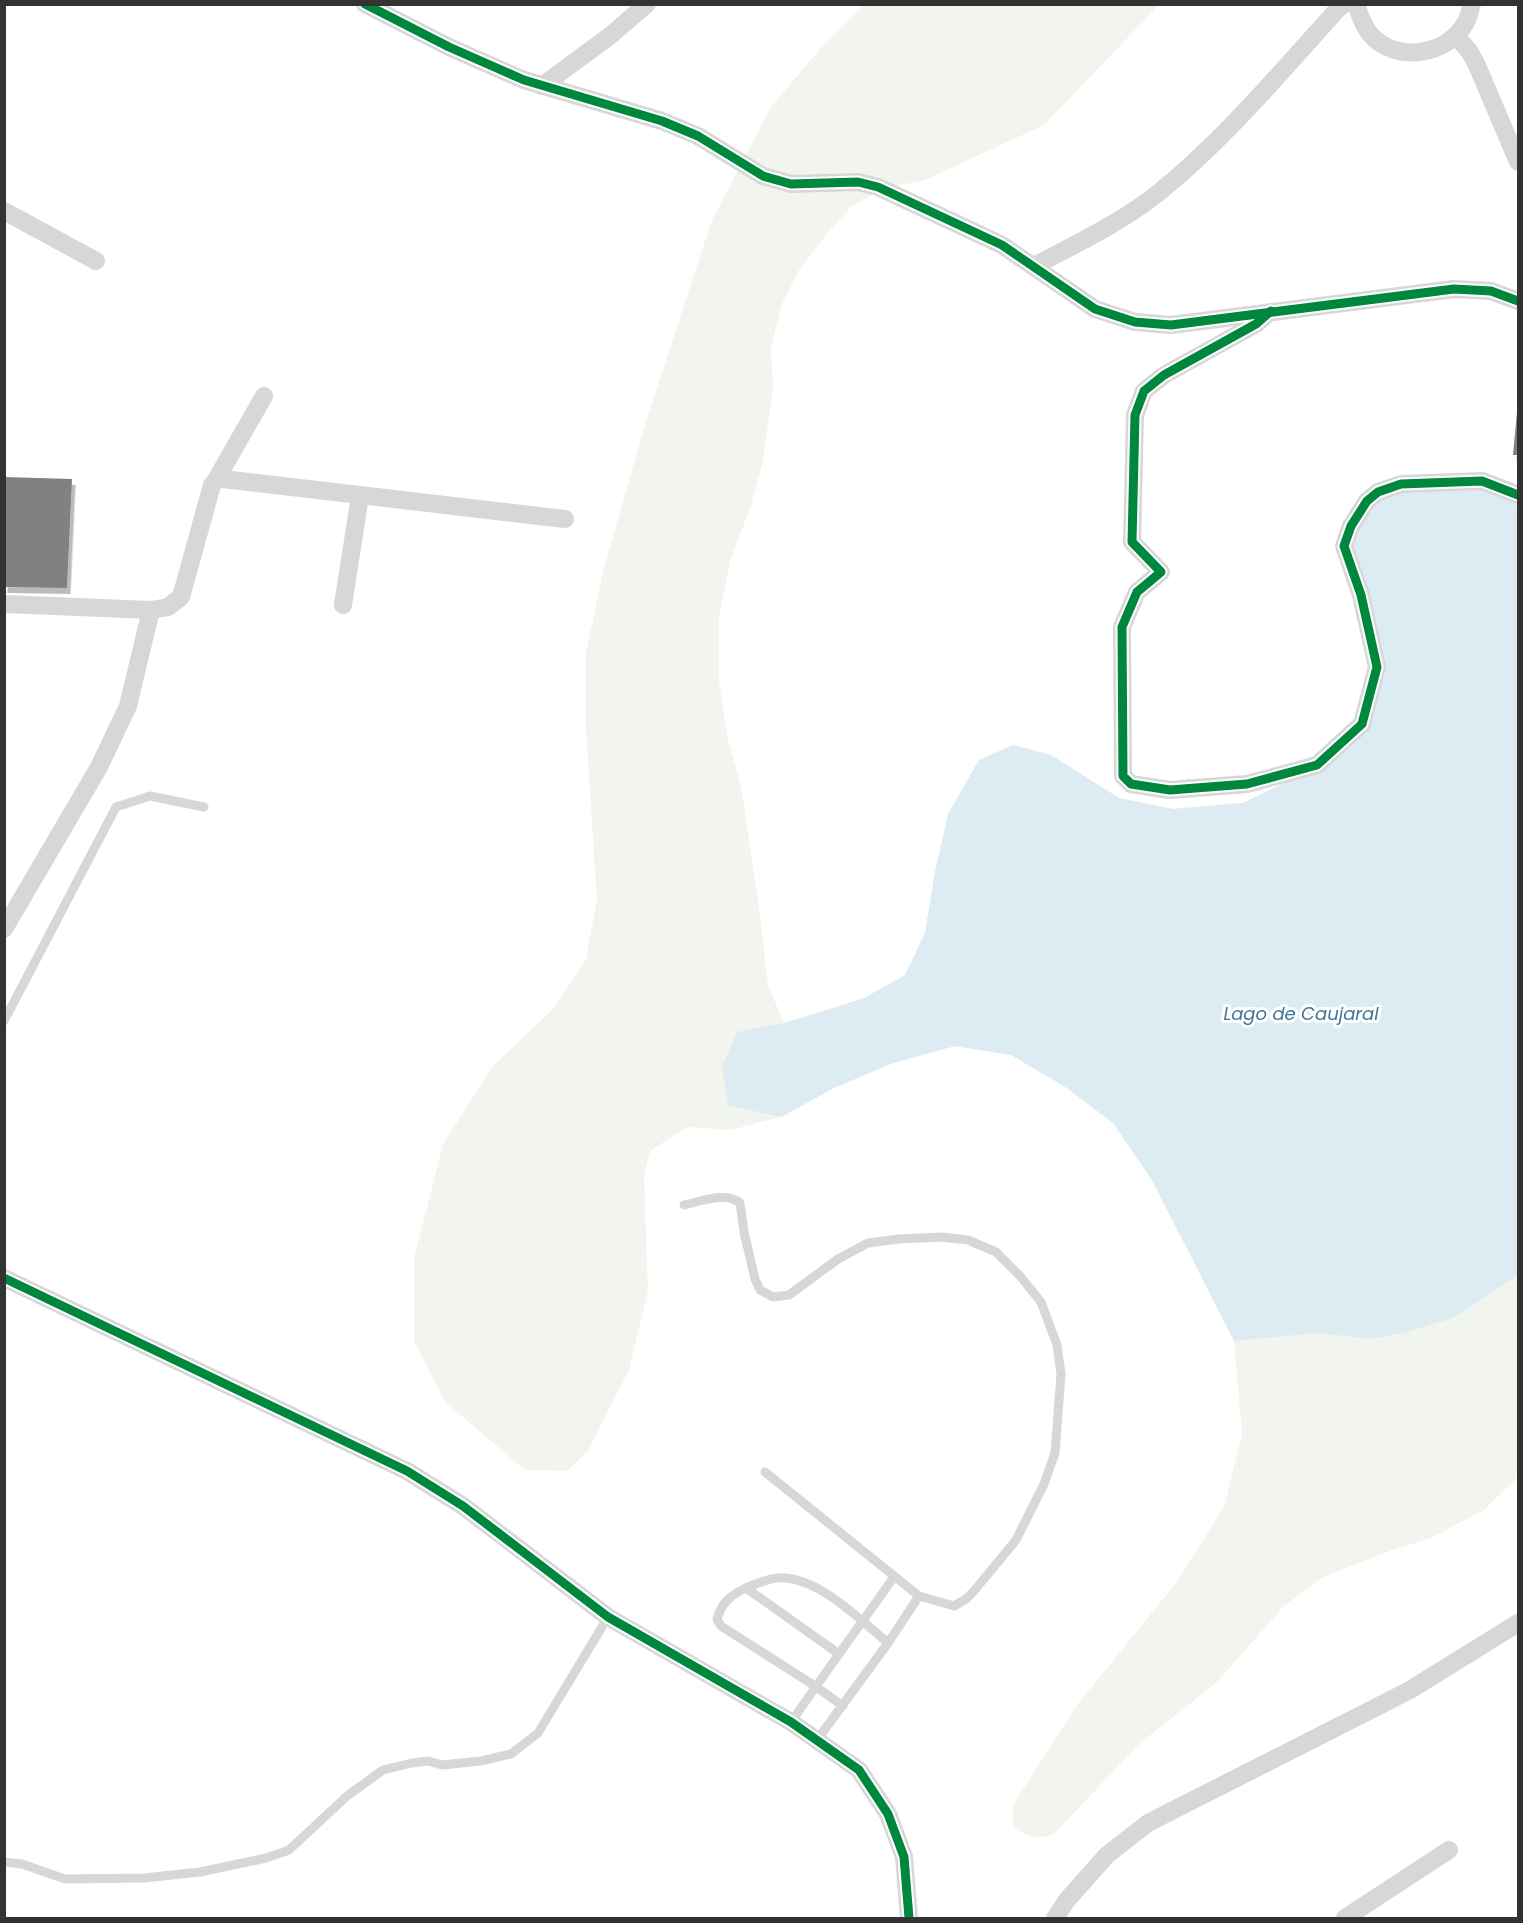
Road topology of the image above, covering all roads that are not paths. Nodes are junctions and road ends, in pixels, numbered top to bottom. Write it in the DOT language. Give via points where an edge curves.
graph roads {
  1 [pos="365,4"];
  2 [pos="646,4"];
  3 [pos="1344,4"];
  4 [pos="1356,4"];
  5 [pos="1472,4"];
  6 [pos="1456,36"];
  7 [pos="542,86"];
  8 [pos="1518,162"];
  9 [pos="4,211"];
  10 [pos="96,261"];
  11 [pos="1034,266"];
  12 [pos="1518,301"];
  13 [pos="1271,311"];
  14 [pos="264,396"];
  15 [pos="216,480"];
  16 [pos="1518,495"];
  17 [pos="360,496"];
  18 [pos="565,519"];
  19 [pos="4,604"];
  20 [pos="343,605"];
  21 [pos="151,610"];
  22 [pos="204,807"];
  23 [pos="4,929"];
  24 [pos="4,1021"];
  25 [pos="684,1205"];
  26 [pos="4,1278"];
  27 [pos="765,1472"];
  28 [pos="894,1577"];
  29 [pos="746,1588"];
  30 [pos="919,1596"];
  31 [pos="608,1617"];
  32 [pos="862,1621"];
  33 [pos="1518,1623"];
  34 [pos="888,1643"];
  35 [pos="839,1654"];
  36 [pos="815,1686"];
  37 [pos="843,1707"];
  38 [pos="790,1722"];
  39 [pos="817,1740"];
  40 [pos="1449,1850"];
  41 [pos="4,1862"];
  42 [pos="909,1918"];
  43 [pos="1055,1918"];
  44 [pos="1345,1918"];
  1 -- 7 [label="street" via="449,47"];
  2 -- 7 [label="street"];
  3 -- 11 [label="street" via="1213,146 1156,195 1113,225"];
  4 -- 6 [label="street" via="1372,36 1405,53 1424,53"];
  5 -- 6 [label="street"];
  6 -- 8 [label="street" via="1476,63"];
  7 -- 11 [label="street" via="662,121 698,136 764,176 791,184 858,182 878,187 1002,245"];
  9 -- 10 [label="street"];
  11 -- 13 [label="street" via="1095,309 1136,322 1171,325"];
  12 -- 13 [label="street" via="1491,291 1454,289"];
  13 -- 16 [label="street" via="1256,324 1164,375 1144,391 1135,415 1132,543 1161,572 1137,592 1122,627 1124,776 1131,784 1170,790 1246,784 1317,765 1362,724 1377,667 1361,595 1344,546 1367,501 1378,492 1401,484 1424,483 1482,481"];
  14 -- 15 [label="street"];
  15 -- 17 [label="street"];
  15 -- 21 [label="street" via="181,597 168,607"];
  17 -- 18 [label="street"];
  17 -- 20 [label="street"];
  19 -- 21 [label="street"];
  21 -- 23 [label="street" via="128,706 99,767"];
  22 -- 24 [label="lane" via="150,796 116,807"];
  25 -- 30 [label="lane" via="726,1196 740,1203 755,1279 760,1290 773,1297 789,1295 838,1259 868,1243 941,1238 968,1240 996,1252 1041,1302 1057,1346 1061,1374 1055,1453 1044,1484 1016,1540 966,1599 954,1606"];
  26 -- 31 [label="street" via="407,1471 463,1506"];
  27 -- 28 [label="lane"];
  28 -- 30 [label="lane"];
  28 -- 32 [label="lane"];
  29 -- 32 [label="lane" via="778,1578 804,1582"];
  29 -- 35 [label="lane"];
  29 -- 36 [label="lane" via="723,1602 717,1619 721,1626"];
  30 -- 34 [label="lane"];
  31 -- 38 [label="street"];
  31 -- 41 [label="lane" via="538,1733 511,1754 442,1765 428,1761 383,1770 289,1850 200,1872 135,1878 65,1879"];
  32 -- 34 [label="lane"];
  32 -- 35 [label="lane"];
  33 -- 43 [label="street" via="1410,1690 1148,1822 1107,1856"];
  34 -- 37 [label="lane"];
  35 -- 36 [label="lane"];
  36 -- 37 [label="lane"];
  36 -- 38 [label="lane"];
  37 -- 39 [label="lane"];
  38 -- 39 [label="street"];
  39 -- 42 [label="street" via="859,1770 888,1814 903,1857"];
  40 -- 44 [label="street"];
}
